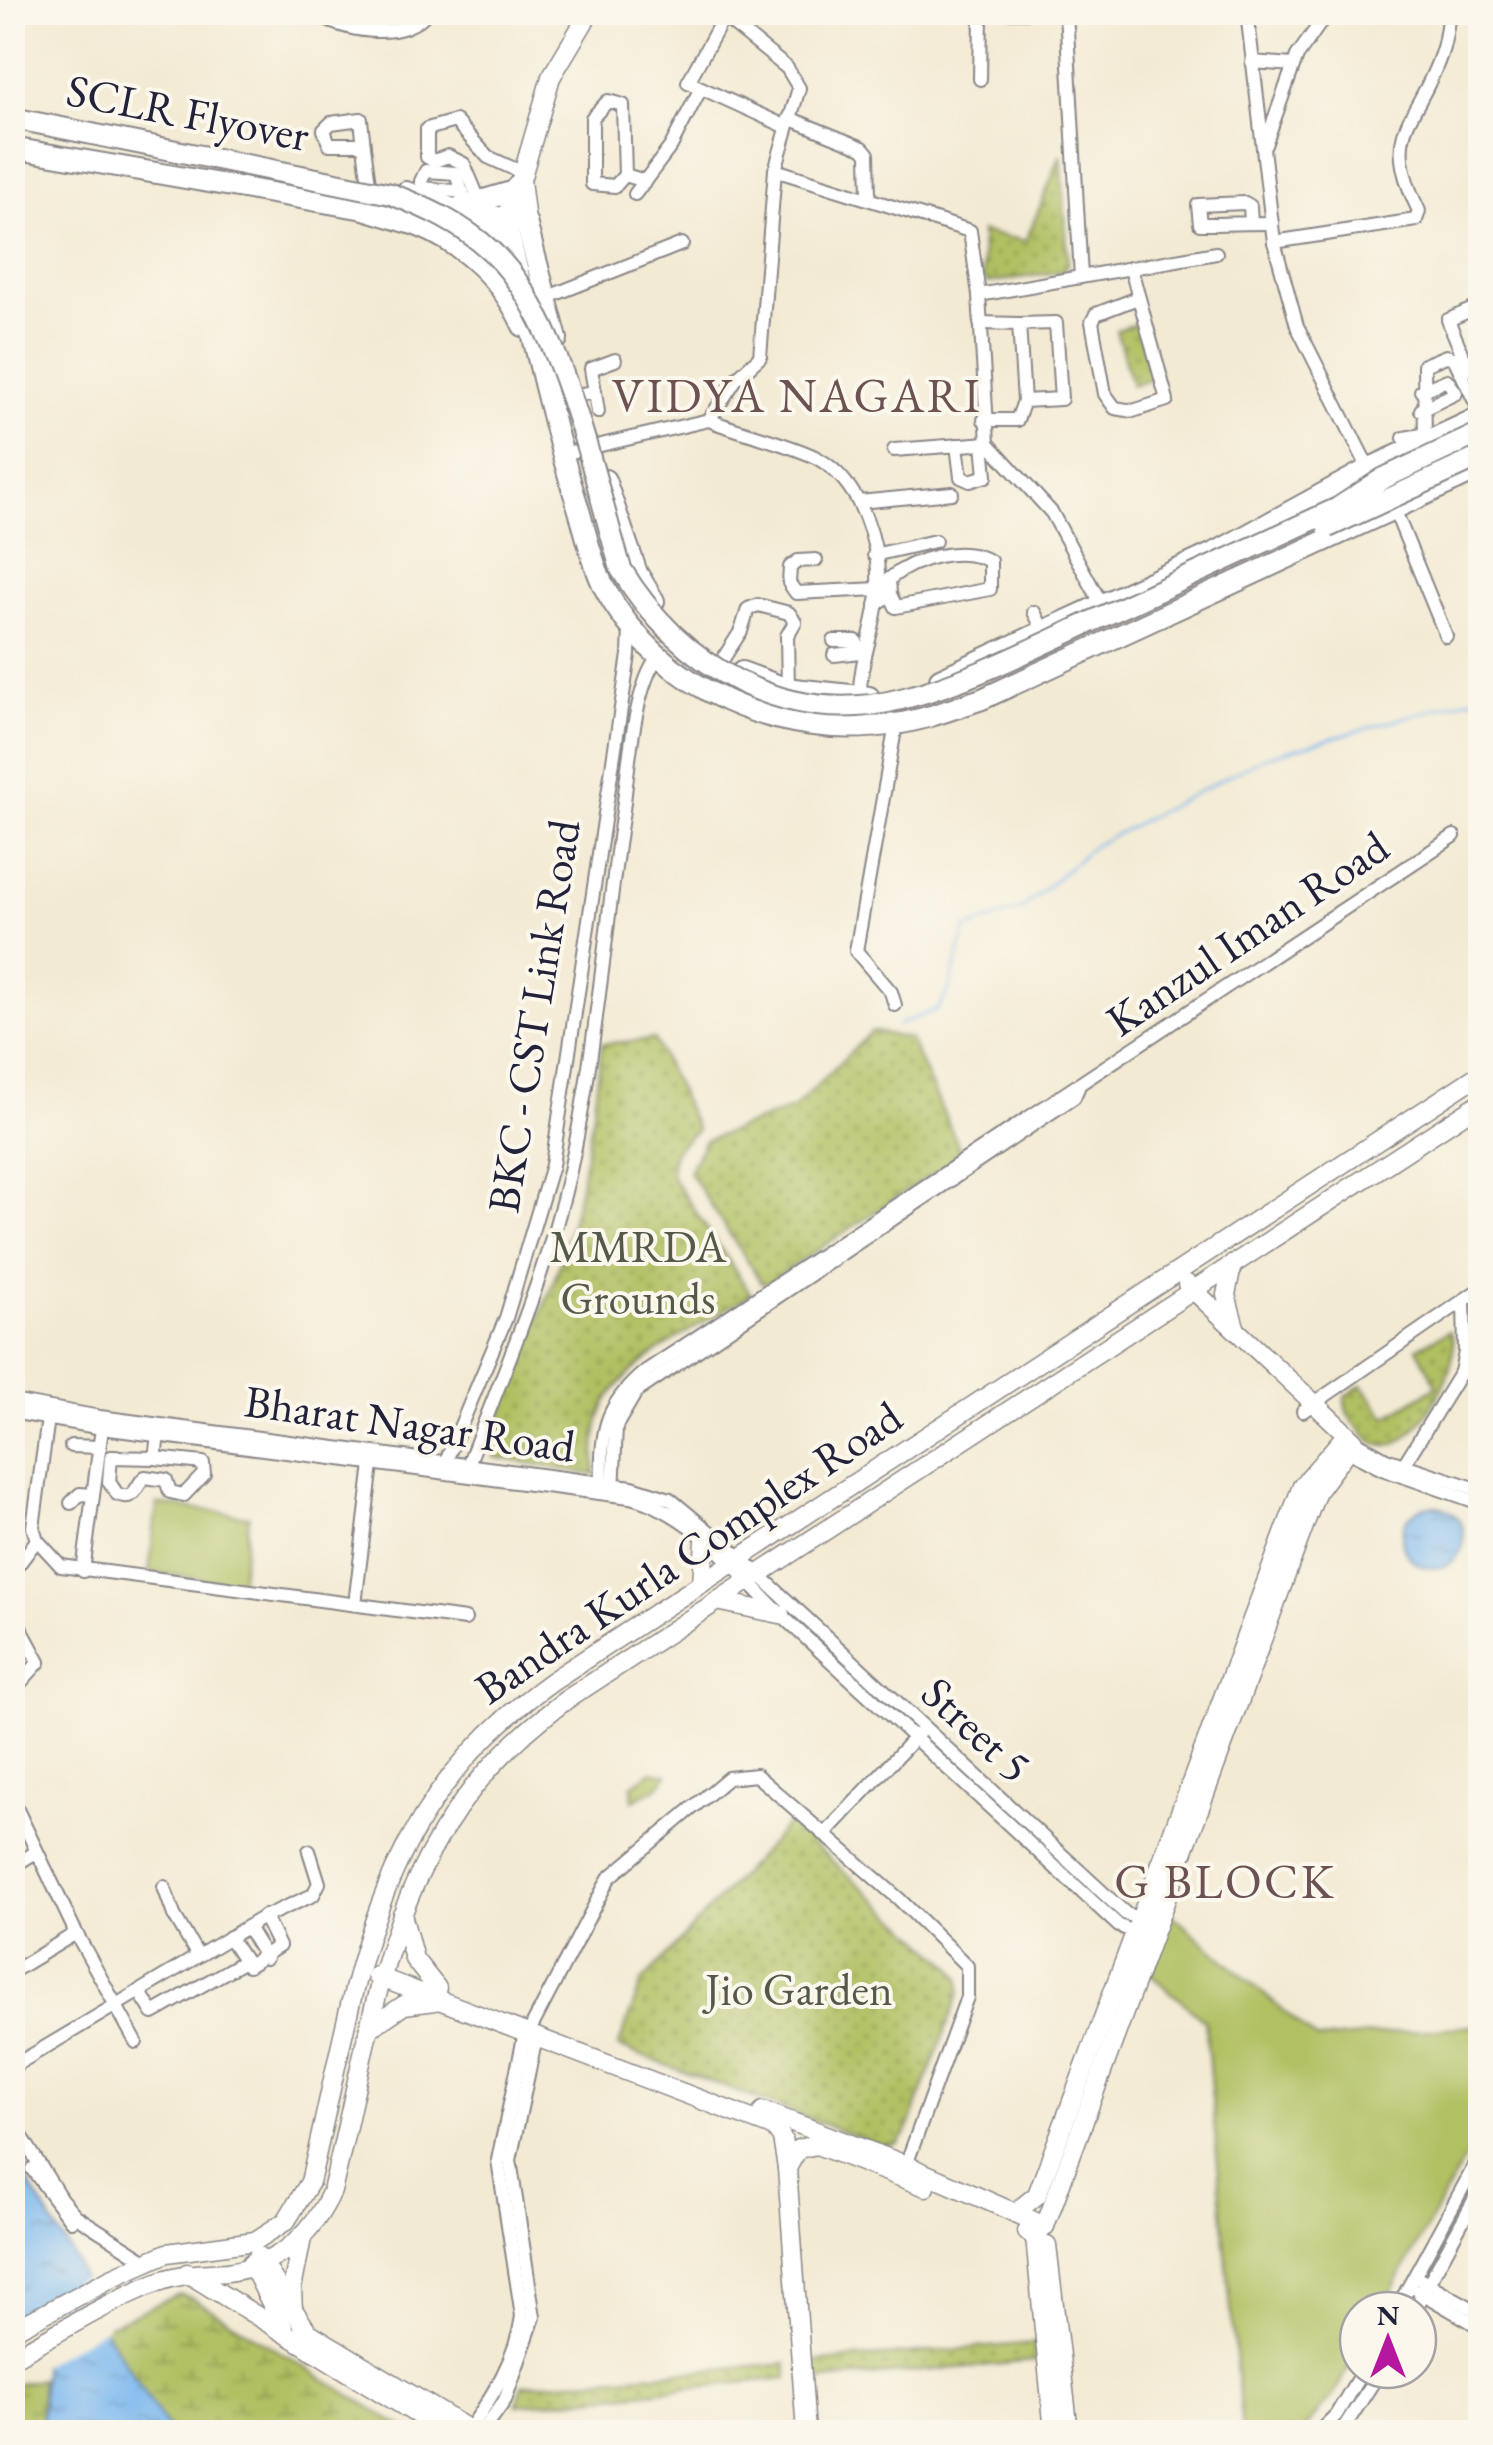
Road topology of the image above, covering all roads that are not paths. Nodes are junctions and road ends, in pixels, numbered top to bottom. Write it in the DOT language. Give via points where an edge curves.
graph roads {
  1 [pos="312,12"];
  2 [pos="427,12"];
  3 [pos="590,12"];
  4 [pos="949,12"];
  5 [pos="1049,12"];
  6 [pos="1066,12"];
  7 [pos="1247,12"];
  8 [pos="1328,12"];
  9 [pos="1449,12"];
  10 [pos="724,14"];
  11 [pos="981,14"];
  12 [pos="1252,62"];
  13 [pos="1294,66"];
  14 [pos="980,79"];
  15 [pos="701,88"];
  16 [pos="12,108"];
  17 [pos="12,118"];
  18 [pos="81,122"];
  19 [pos="788,122"];
  20 [pos="12,130"];
  21 [pos="364,144"];
  22 [pos="12,148"];
  23 [pos="1263,148"];
  24 [pos="75,158"];
  25 [pos="775,170"];
  26 [pos="625,175"];
  27 [pos="645,181"];
  28 [pos="519,182"];
  29 [pos="359,184"];
  30 [pos="420,188"];
  31 [pos="635,194"];
  32 [pos="870,197"];
  33 [pos="461,206"];
  34 [pos="1251,223"];
  35 [pos="1272,223"];
  36 [pos="411,224"];
  37 [pos="517,229"];
  38 [pos="1274,242"];
  39 [pos="682,244"];
  40 [pos="1216,253"];
  41 [pos="1131,269"];
  42 [pos="1081,277"];
  43 [pos="979,295"];
  44 [pos="533,296"];
  45 [pos="1138,298"];
  46 [pos="1480,306"];
  47 [pos="980,323"];
  48 [pos="1019,324"];
  49 [pos="532,346"];
  50 [pos="614,360"];
  51 [pos="1475,366"];
  52 [pos="1421,390"];
  53 [pos="585,394"];
  54 [pos="1480,408"];
  55 [pos="1421,410"];
  56 [pos="1019,411"];
  57 [pos="598,412"];
  58 [pos="984,416"];
  59 [pos="709,420"];
  60 [pos="1454,424"];
  61 [pos="1480,433"];
  62 [pos="1417,439"];
  63 [pos="1480,443"];
  64 [pos="957,445"];
  65 [pos="985,446"];
  66 [pos="594,448"];
  67 [pos="894,450"];
  68 [pos="562,454"];
  69 [pos="1480,457"];
  70 [pos="959,461"];
  71 [pos="1368,469"];
  72 [pos="1480,469"];
  73 [pos="952,493"];
  74 [pos="859,502"];
  75 [pos="1394,509"];
  76 [pos="1338,515"];
  77 [pos="935,541"];
  78 [pos="874,556"];
  79 [pos="816,560"];
  80 [pos="884,591"];
  81 [pos="1102,604"];
  82 [pos="1034,612"];
  83 [pos="630,627"];
  84 [pos="1044,631"];
  85 [pos="1446,636"];
  86 [pos="834,648"];
  87 [pos="860,652"];
  88 [pos="659,656"];
  89 [pos="721,662"];
  90 [pos="788,688"];
  91 [pos="817,694"];
  92 [pos="860,697"];
  93 [pos="958,707"];
  94 [pos="811,724"];
  95 [pos="896,724"];
  96 [pos="606,785"];
  97 [pos="626,787"];
  98 [pos="1454,836"];
  99 [pos="588,908"];
  100 [pos="608,909"];
  101 [pos="895,1005"];
  102 [pos="1480,1074"];
  103 [pos="1480,1103"];
  104 [pos="544,1197"];
  105 [pos="562,1202"];
  106 [pos="1232,1265"];
  107 [pos="1171,1277"];
  108 [pos="516,1286"];
  109 [pos="1480,1289"];
  110 [pos="535,1292"];
  111 [pos="1188,1294"];
  112 [pos="1464,1300"];
  113 [pos="1238,1334"];
  114 [pos="12,1401"];
  115 [pos="1306,1408"];
  116 [pos="12,1412"];
  117 [pos="48,1414"];
  118 [pos="102,1428"];
  119 [pos="163,1436"];
  120 [pos="1345,1442"];
  121 [pos="70,1446"];
  122 [pos="100,1447"];
  123 [pos="160,1458"];
  124 [pos="373,1458"];
  125 [pos="445,1462"];
  126 [pos="468,1465"];
  127 [pos="1401,1470"];
  128 [pos="607,1489"];
  129 [pos="1480,1490"];
  130 [pos="1480,1503"];
  131 [pos="36,1540"];
  132 [pos="705,1540"];
  133 [pos="736,1560"];
  134 [pos="83,1571"];
  135 [pos="12,1573"];
  136 [pos="752,1578"];
  137 [pos="702,1583"];
  138 [pos="717,1602"];
  139 [pos="355,1604"];
  140 [pos="12,1612"];
  141 [pos="780,1614"];
  142 [pos="465,1619"];
  143 [pos="18,1634"];
  144 [pos="12,1692"];
  145 [pos="920,1733"];
  146 [pos="12,1798"];
  147 [pos="826,1834"];
  148 [pos="309,1851"];
  149 [pos="36,1852"];
  150 [pos="12,1867"];
  151 [pos="164,1886"];
  152 [pos="402,1908"];
  153 [pos="264,1916"];
  154 [pos="247,1927"];
  155 [pos="1146,1928"];
  156 [pos="76,1933"];
  157 [pos="228,1938"];
  158 [pos="198,1956"];
  159 [pos="266,1958"];
  160 [pos="243,1962"];
  161 [pos="362,1966"];
  162 [pos="12,1972"];
  163 [pos="385,1974"];
  164 [pos="139,1991"];
  165 [pos="439,1994"];
  166 [pos="116,2006"];
  167 [pos="372,2026"];
  168 [pos="531,2031"];
  169 [pos="136,2042"];
  170 [pos="12,2067"];
  171 [pos="12,2121"];
  172 [pos="12,2137"];
  173 [pos="1480,2156"];
  174 [pos="906,2165"];
  175 [pos="786,2168"];
  176 [pos="1480,2188"];
  177 [pos="1015,2213"];
  178 [pos="74,2219"];
  179 [pos="1040,2232"];
  180 [pos="302,2238"];
  181 [pos="247,2243"];
  182 [pos="144,2264"];
  183 [pos="257,2265"];
  184 [pos="187,2273"];
  185 [pos="1412,2282"];
  186 [pos="1426,2289"];
  187 [pos="1407,2290"];
  188 [pos="1480,2313"];
  189 [pos="294,2315"];
  190 [pos="1480,2327"];
  191 [pos="12,2331"];
  192 [pos="290,2337"];
  193 [pos="12,2358"];
  194 [pos="1351,2390"];
  195 [pos="1362,2390"];
  196 [pos="1370,2390"];
  197 [pos="1368,2393"];
  198 [pos="446,2432"];
  199 [pos="473,2432"];
  200 [pos="806,2432"];
  201 [pos="1054,2432"];
  202 [pos="1069,2432"];
  203 [pos="1319,2432"];
  204 [pos="1341,2432"];
  1 -- 2 [label="street" via="348,28 386,30 419,22"];
  3 -- 28 [label="main road" via="550,76"];
  4 -- 11 [label="street"];
  5 -- 11 [label="street"];
  6 -- 42 [label="street"];
  7 -- 12 [label="street"];
  8 -- 13 [label="street"];
  9 -- 38 [label="street" via="1442,51 1400,142 1416,220"];
  10 -- 15 [label="street" via="688,82"];
  10 -- 19 [label="street" via="793,77 798,88"];
  11 -- 14 [label="street"];
  12 -- 13 [label="street"];
  12 -- 23 [label="street"];
  13 -- 23 [label="street"];
  15 -- 19 [label="street"];
  15 -- 27 [label="street"];
  16 -- 18 [label="highway"];
  17 -- 29 [label="highway, SCLR Flyover, bridge"];
  18 -- 24 [label="highway"];
  18 -- 29 [label="highway"];
  19 -- 25 [label="street"];
  19 -- 32 [label="street" via="863,148"];
  20 -- 76 [label="highway" via="388,205 458,239 485,260 529,321 611,573 630,606 682,661 720,688 785,710 852,717 930,702 1006,675"];
  21 -- 29 [label="street"];
  22 -- 24 [label="highway"];
  23 -- 35 [label="street"];
  24 -- 36 [label="highway" via="364,209"];
  25 -- 32 [label="street"];
  25 -- 59 [label="street" via="760,357"];
  26 -- 26 [label="street" via="615,186 592,184 592,118 608,100 623,105"];
  26 -- 27 [label="street"];
  27 -- 31 [label="street"];
  28 -- 33 [label="highway"];
  28 -- 33 [label="street" via="456,121 427,130 427,157 464,164"];
  28 -- 37 [label="main road"];
  29 -- 30 [label="highway"];
  29 -- 76 [label="highway, bridge" via="431,210 493,252 518,282 558,361 621,569 660,625 689,652 757,689 852,706 926,692"];
  30 -- 33 [label="highway"];
  30 -- 33 [label="street" via="426,171 456,173"];
  30 -- 36 [label="highway"];
  32 -- 43 [label="street" via="970,231"];
  33 -- 36 [label="highway"];
  33 -- 37 [label="highway"];
  33 -- 44 [label="highway"];
  34 -- 35 [label="street"];
  35 -- 38 [label="street"];
  36 -- 49 [label="highway" via="465,251 496,283"];
  37 -- 44 [label="highway"];
  38 -- 71 [label="street" via="1297,326"];
  39 -- 44 [label="street"];
  40 -- 41 [label="street"];
  41 -- 42 [label="street"];
  41 -- 45 [label="street"];
  42 -- 43 [label="street"];
  43 -- 47 [label="street"];
  44 -- 49 [label="highway"];
  44 -- 53 [label="highway"];
  45 -- 45 [label="street" via="1096,314 1092,322 1104,394 1116,408 1167,400"];
  46 -- 51 [label="street" via="1448,320"];
  47 -- 48 [label="street"];
  47 -- 58 [label="street"];
  48 -- 56 [label="street"];
  48 -- 56 [label="street" via="1056,323 1061,399"];
  49 -- 68 [label="highway"];
  50 -- 53 [label="street" via="591,370"];
  51 -- 54 [label="street"];
  52 -- 54 [label="street" via="1422,367 1451,356"];
  52 -- 55 [label="street"];
  52 -- 55 [label="street" via="1449,380 1456,393"];
  53 -- 57 [label="street"];
  53 -- 66 [label="highway"];
  54 -- 60 [label="street"];
  54 -- 62 [label="highway"];
  55 -- 62 [label="street"];
  56 -- 58 [label="street"];
  58 -- 65 [label="street"];
  59 -- 66 [label="street"];
  59 -- 74 [label="street" via="818,459"];
  61 -- 76 [label="highway, bridge" via="1384,478"];
  62 -- 71 [label="highway"];
  63 -- 76 [label="highway, bridge"];
  64 -- 65 [label="street"];
  64 -- 67 [label="street"];
  64 -- 70 [label="street"];
  65 -- 70 [label="street"];
  65 -- 70 [label="street" via="984,480 965,480"];
  65 -- 81 [label="street" via="1052,513"];
  66 -- 68 [label="street"];
  66 -- 89 [label="highway" via="636,574 684,635"];
  68 -- 83 [label="highway" via="602,584"];
  69 -- 76 [label="highway, bridge"];
  71 -- 75 [label="street"];
  71 -- 81 [label="highway" via="1220,550"];
  72 -- 75 [label="highway"];
  73 -- 74 [label="street"];
  74 -- 78 [label="street"];
  75 -- 85 [label="street"];
  75 -- 93 [label="highway"];
  76 -- 93 [label="highway" via="1336,530 959,700"];
  77 -- 78 [label="street"];
  78 -- 80 [label="street"];
  79 -- 80 [label="street" via="790,568 796,593"];
  80 -- 80 [label="street" via="906,565 966,553 990,561 990,589 896,607"];
  80 -- 87 [label="street"];
  81 -- 84 [label="highway"];
  82 -- 84 [label="street"];
  83 -- 88 [label="highway"];
  83 -- 96 [label="street, BKC - CST Link Road"];
  84 -- 92 [label="highway" via="928,684"];
  86 -- 87 [label="street"];
  87 -- 92 [label="street"];
  88 -- 94 [label="highway" via="725,700"];
  88 -- 97 [label="street, BKC - CST Link Road" via="645,682"];
  89 -- 90 [label="highway"];
  89 -- 90 [label="street" via="748,609 758,605 790,614 795,622 787,636"];
  90 -- 91 [label="highway"];
  91 -- 92 [label="highway"];
  91 -- 94 [label="highway"];
  93 -- 95 [label="highway"];
  94 -- 95 [label="highway"];
  95 -- 101 [label="street" via="856,952"];
  96 -- 97 [label="street"];
  96 -- 99 [label="street, BKC - CST Link Road"];
  97 -- 100 [label="street, BKC - CST Link Road"];
  98 -- 128 [label="street, Kanzul Iman Road" via="626,1388 606,1423"];
  99 -- 100 [label="street"];
  99 -- 104 [label="street, BKC - CST Link Road"];
  100 -- 105 [label="street, BKC - CST Link Road" via="584,1098"];
  102 -- 107 [label="main road, Bandra Kurla Complex Road"];
  103 -- 106 [label="main road, Bandra Kurla Complex Road"];
  104 -- 105 [label="street"];
  104 -- 108 [label="street, BKC - CST Link Road"];
  105 -- 110 [label="street, BKC - CST Link Road"];
  106 -- 111 [label="main road, Bandra Kurla Complex Road"];
  106 -- 113 [label="main road" via="1226,1296"];
  107 -- 111 [label="main road"];
  107 -- 133 [label="main road, Bandra Kurla Complex Road"];
  108 -- 110 [label="street"];
  108 -- 125 [label="street, BKC - CST Link Road"];
  109 -- 112 [label="street"];
  110 -- 126 [label="street, BKC - CST Link Road"];
  111 -- 113 [label="main road"];
  111 -- 115 [label="main road"];
  111 -- 136 [label="main road, Bandra Kurla Complex Road"];
  112 -- 115 [label="street"];
  112 -- 127 [label="street" via="1461,1372"];
  113 -- 115 [label="main road"];
  114 -- 117 [label="street"];
  115 -- 120 [label="main road"];
  116 -- 117 [label="street"];
  117 -- 118 [label="street, Bharat Nagar Road"];
  117 -- 124 [label="street, Bharat Nagar Road"];
  117 -- 131 [label="street" via="33,1516"];
  118 -- 119 [label="street, Bharat Nagar Road"];
  118 -- 122 [label="street"];
  119 -- 123 [label="street"];
  119 -- 124 [label="street, Bharat Nagar Road"];
  120 -- 127 [label="street"];
  120 -- 155 [label="main road" via="1302,1486"];
  121 -- 122 [label="street"];
  122 -- 134 [label="street" via="80,1494"];
  123 -- 123 [label="street" via="114,1454 109,1482 117,1494 129,1496 145,1477 166,1480 170,1492 184,1495 204,1474 203,1464"];
  124 -- 125 [label="street, Bharat Nagar Road"];
  124 -- 128 [label="street, Bharat Nagar Road"];
  124 -- 139 [label="street"];
  125 -- 126 [label="street, Bharat Nagar Road"];
  126 -- 128 [label="street, Bharat Nagar Road"];
  127 -- 129 [label="street"];
  127 -- 130 [label="street"];
  128 -- 132 [label="street, Bharat Nagar Road" via="665,1509"];
  128 -- 133 [label="street, Bharat Nagar Road" via="670,1500"];
  131 -- 134 [label="street" via="61,1566"];
  131 -- 135 [label="street"];
  132 -- 133 [label="street, Bharat Nagar Road"];
  132 -- 137 [label="main road"];
  133 -- 136 [label="street"];
  133 -- 137 [label="main road, Bandra Kurla Complex Road"];
  134 -- 139 [label="street"];
  136 -- 138 [label="main road, Bandra Kurla Complex Road"];
  136 -- 141 [label="street, Street 5"];
  136 -- 145 [label="street, Street 5"];
  137 -- 161 [label="main road, Bandra Kurla Complex Road" via="551,1681 479,1739 403,1846 379,1900"];
  138 -- 141 [label="main road"];
  138 -- 152 [label="main road, Bandra Kurla Complex Road" via="516,1738 440,1832"];
  139 -- 142 [label="street"];
  140 -- 143 [label="street"];
  141 -- 145 [label="street, Street 5"];
  143 -- 144 [label="street" via="39,1662"];
  145 -- 147 [label="street"];
  145 -- 155 [label="street, Street 5" via="1119,1926"];
  146 -- 149 [label="street"];
  147 -- 168 [label="street" via="756,1775 728,1778 609,1878"];
  147 -- 174 [label="street" via="967,1966 967,1997"];
  148 -- 153 [label="street" via="318,1890"];
  149 -- 150 [label="street"];
  149 -- 156 [label="street"];
  151 -- 158 [label="street"];
  152 -- 163 [label="main road, Bandra Kurla Complex Road"];
  152 -- 165 [label="main road" via="409,1947"];
  153 -- 154 [label="street"];
  153 -- 159 [label="street" via="279,1946"];
  154 -- 157 [label="street"];
  154 -- 159 [label="street"];
  155 -- 177 [label="main road" via="1037,2195"];
  155 -- 179 [label="main road"];
  156 -- 162 [label="street"];
  156 -- 166 [label="street"];
  157 -- 158 [label="street"];
  157 -- 160 [label="street"];
  158 -- 164 [label="street"];
  159 -- 160 [label="street"];
  160 -- 164 [label="street" via="153,2013"];
  161 -- 163 [label="main road"];
  161 -- 181 [label="main road, Bandra Kurla Complex Road" via="310,2182 286,2220"];
  163 -- 165 [label="main road"];
  163 -- 167 [label="main road, Bandra Kurla Complex Road"];
  164 -- 166 [label="street"];
  165 -- 167 [label="main road" via="404,2005"];
  165 -- 168 [label="main road"];
  166 -- 169 [label="street"];
  166 -- 170 [label="street"];
  167 -- 180 [label="main road, Bandra Kurla Complex Road" via="332,2191"];
  168 -- 174 [label="main road"];
  168 -- 175 [label="main road" via="775,2128"];
  168 -- 199 [label="street" via="498,2160 520,2337"];
  171 -- 178 [label="street"];
  172 -- 178 [label="street" via="50,2199"];
  173 -- 185 [label="street"];
  174 -- 177 [label="main road"];
  175 -- 179 [label="main road" via="798,2149 817,2146"];
  175 -- 200 [label="main road"];
  176 -- 186 [label="street"];
  177 -- 179 [label="main road"];
  178 -- 182 [label="street"];
  179 -- 201 [label="main road"];
  179 -- 202 [label="main road"];
  180 -- 183 [label="main road, Bandra Kurla Complex Road"];
  180 -- 189 [label="main road"];
  181 -- 182 [label="main road" via="184,2249"];
  181 -- 183 [label="main road"];
  182 -- 191 [label="main road"];
  183 -- 184 [label="main road, Bandra Kurla Complex Road"];
  183 -- 189 [label="main road"];
  183 -- 192 [label="main road" via="271,2311"];
  184 -- 192 [label="main road"];
  184 -- 193 [label="main road, Bandra Kurla Complex Road" via="122,2299"];
  185 -- 186 [label="street"];
  185 -- 187 [label="street"];
  186 -- 188 [label="street"];
  186 -- 190 [label="street"];
  189 -- 199 [label="main road" via="308,2332"];
  192 -- 198 [label="main road"];
  194 -- 203 [label="street"];
  195 -- 197 [label="street"];
  196 -- 197 [label="street"];
  197 -- 204 [label="street"];
}
